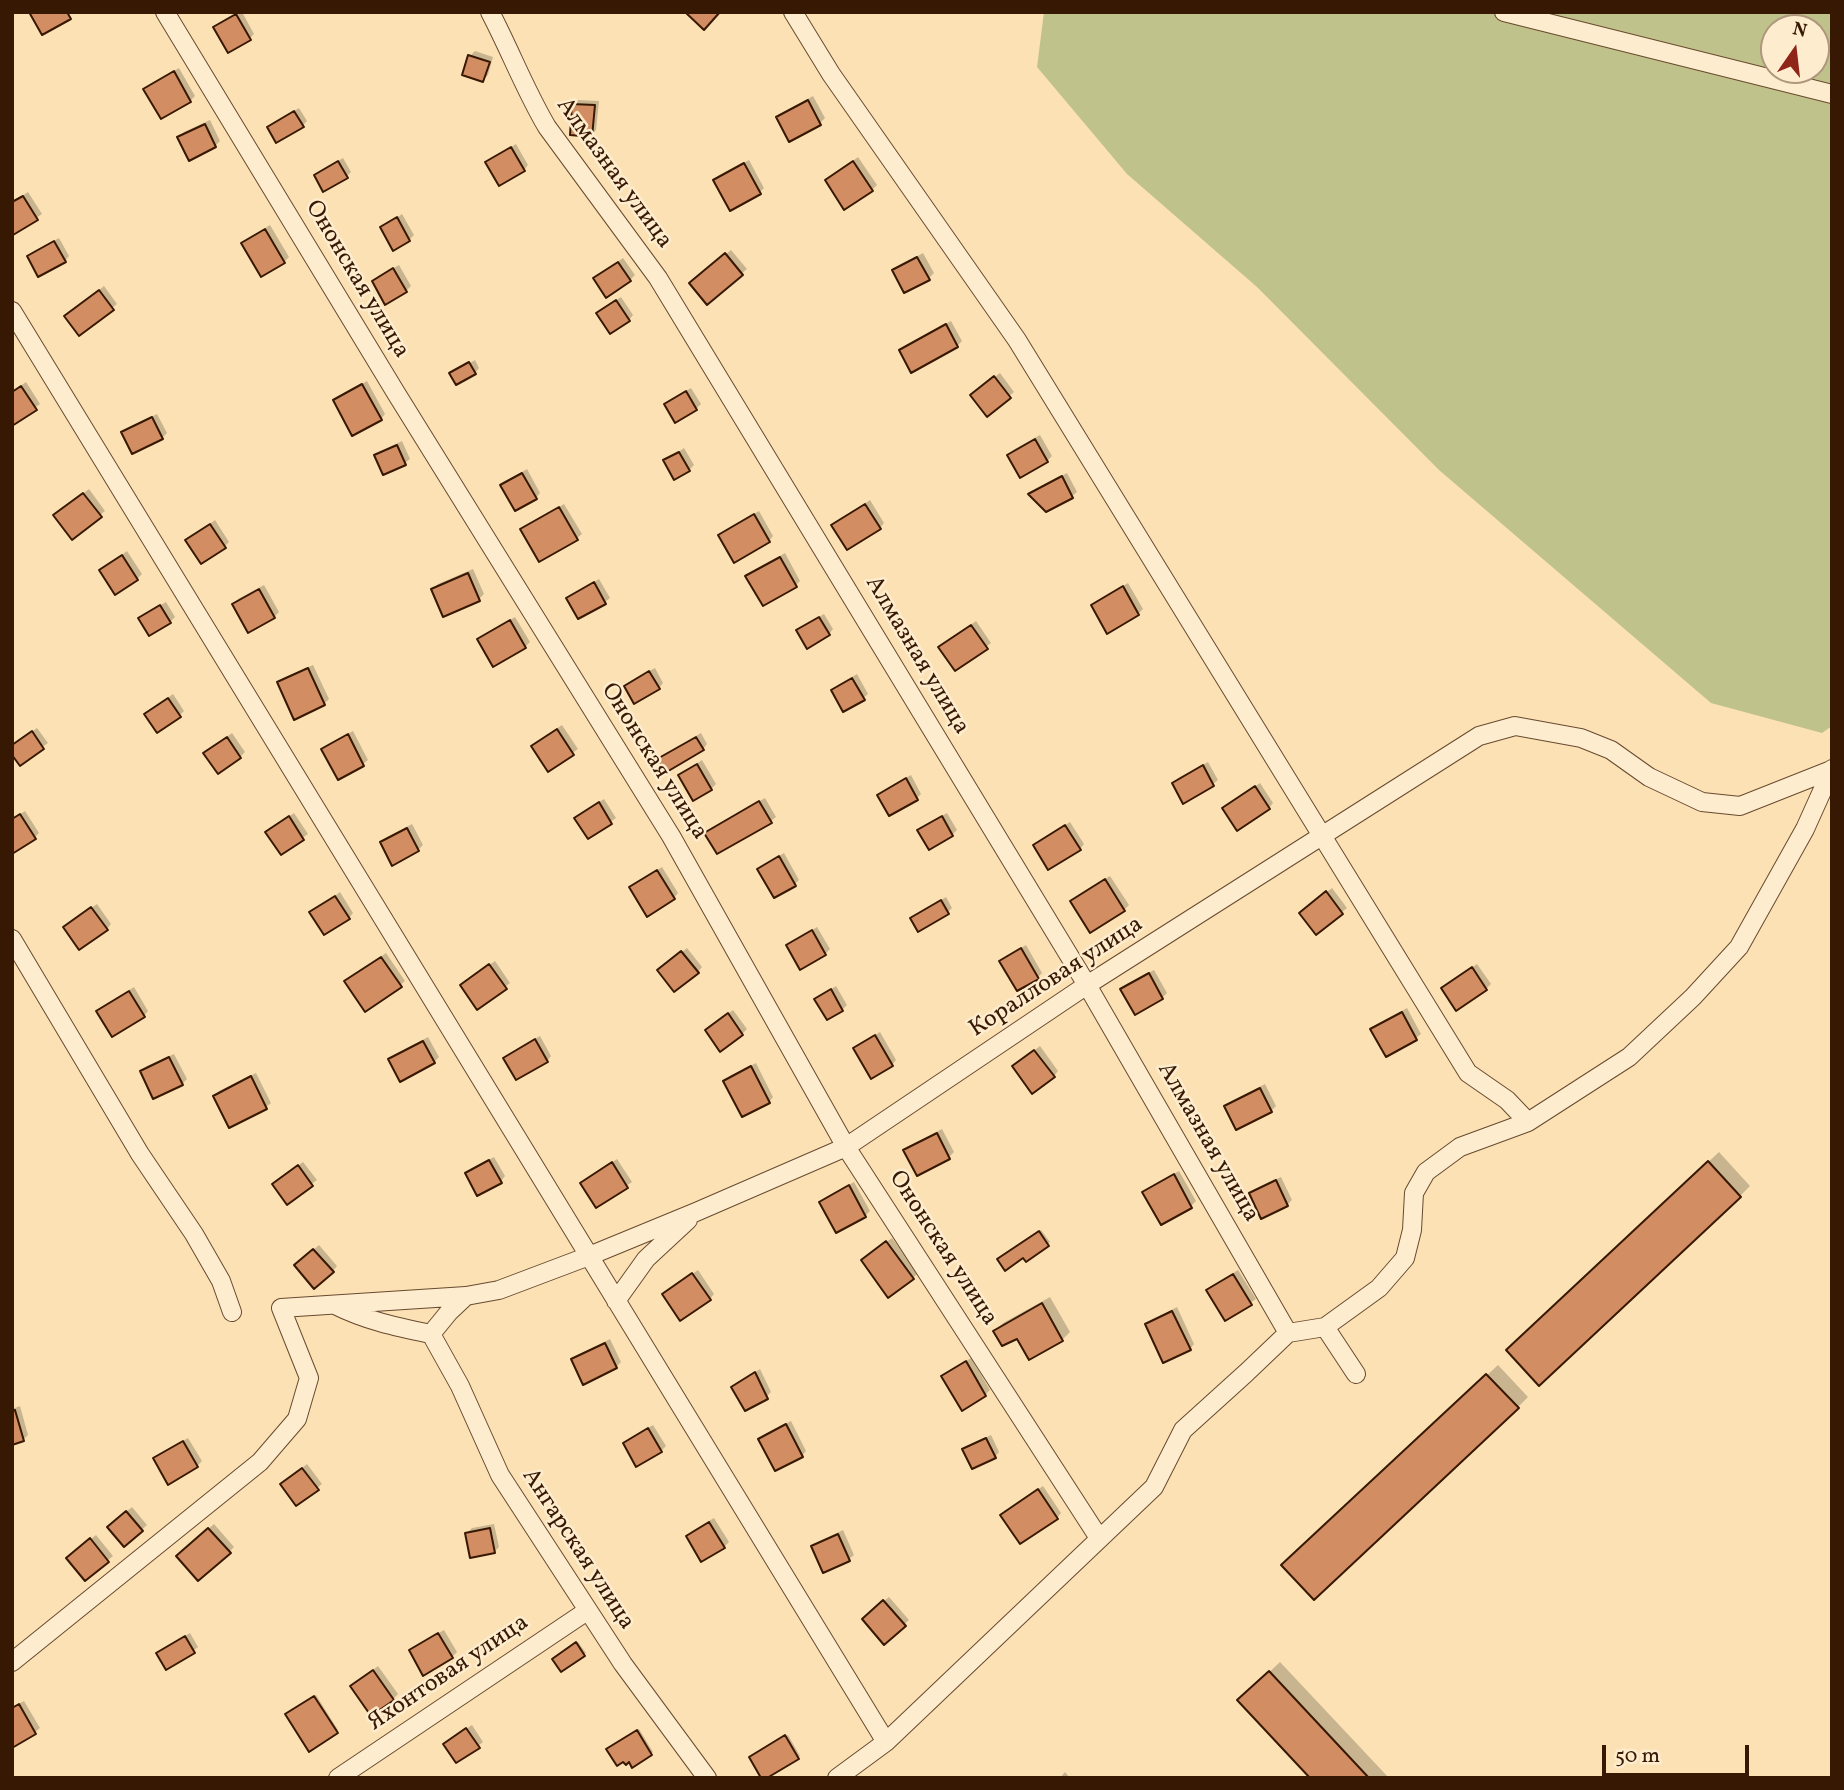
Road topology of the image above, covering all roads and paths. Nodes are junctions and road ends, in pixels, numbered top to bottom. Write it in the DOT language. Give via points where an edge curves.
graph roads {
  1 [pos="165,12"];
  2 [pos="490,12"];
  3 [pos="793,12"];
  4 [pos="1504,12"];
  5 [pos="1832,94"];
  6 [pos="12,311"];
  7 [pos="1831,770"];
  8 [pos="1323,837"];
  9 [pos="12,939"];
  10 [pos="1087,985"];
  11 [pos="1528,1122"];
  12 [pos="846,1147"];
  13 [pos="696,1212"];
  14 [pos="589,1256"];
  15 [pos="466,1296"];
  16 [pos="616,1301"];
  17 [pos="335,1304"];
  18 [pos="232,1312"];
  19 [pos="1325,1327"];
  20 [pos="1288,1333"];
  21 [pos="431,1334"];
  22 [pos="1356,1374"];
  23 [pos="1099,1538"];
  24 [pos="587,1611"];
  25 [pos="12,1662"];
  26 [pos="886,1742"];
  27 [pos="338,1778"];
  28 [pos="707,1778"];
  29 [pos="837,1778"];
  1 -- 12 [label="street, Ононская улица" via="671,836"];
  2 -- 10 [label="street, Алмазная улица" via="541,117 658,278"];
  3 -- 8 [label="street" via="831,74 1017,340"];
  4 -- 5 [label="street"];
  6 -- 14 [label="street"];
  7 -- 8 [label="street, Коралловая улица" via="1740,806 1702,802 1649,777 1611,750 1581,738 1515,726 1479,736"];
  7 -- 11 [label="street" via="1805,829 1740,947 1629,1057"];
  8 -- 10 [label="street, Коралловая улица"];
  8 -- 11 [label="street" via="1468,1073 1507,1100"];
  9 -- 18 [label="street" via="139,1154 201,1246"];
  10 -- 12 [label="street, Коралловая улица"];
  10 -- 20 [label="street, Алмазная улица"];
  11 -- 19 [label="street" via="1460,1147 1426,1172 1414,1193 1405,1258 1378,1288"];
  12 -- 13 [label="street, Коралловая улица"];
  12 -- 23 [label="street, Ононская улица"];
  13 -- 14 [label="street, Коралловая улица"];
  13 -- 16 [label="street" via="646,1259"];
  14 -- 15 [label="street, Коралловая улица" via="499,1290"];
  14 -- 16 [label="street"];
  15 -- 17 [label="street, Коралловая улица"];
  15 -- 21 [label="street"];
  16 -- 26 [label="street"];
  17 -- 21 [label="street" via="357,1316"];
  17 -- 25 [label="street, Коралловая улица" via="281,1308 309,1378 297,1419 260,1462"];
  19 -- 20 [label="street"];
  19 -- 22 [label="street"];
  20 -- 23 [label="street" via="1183,1430 1154,1488"];
  21 -- 24 [label="street, Ангарская улица" via="460,1386 499,1475"];
  23 -- 26 [label="street"];
  24 -- 27 [label="street, Яхонтовая улица"];
  24 -- 28 [label="street, Ангарская улица"];
  26 -- 29 [label="street"];
}
